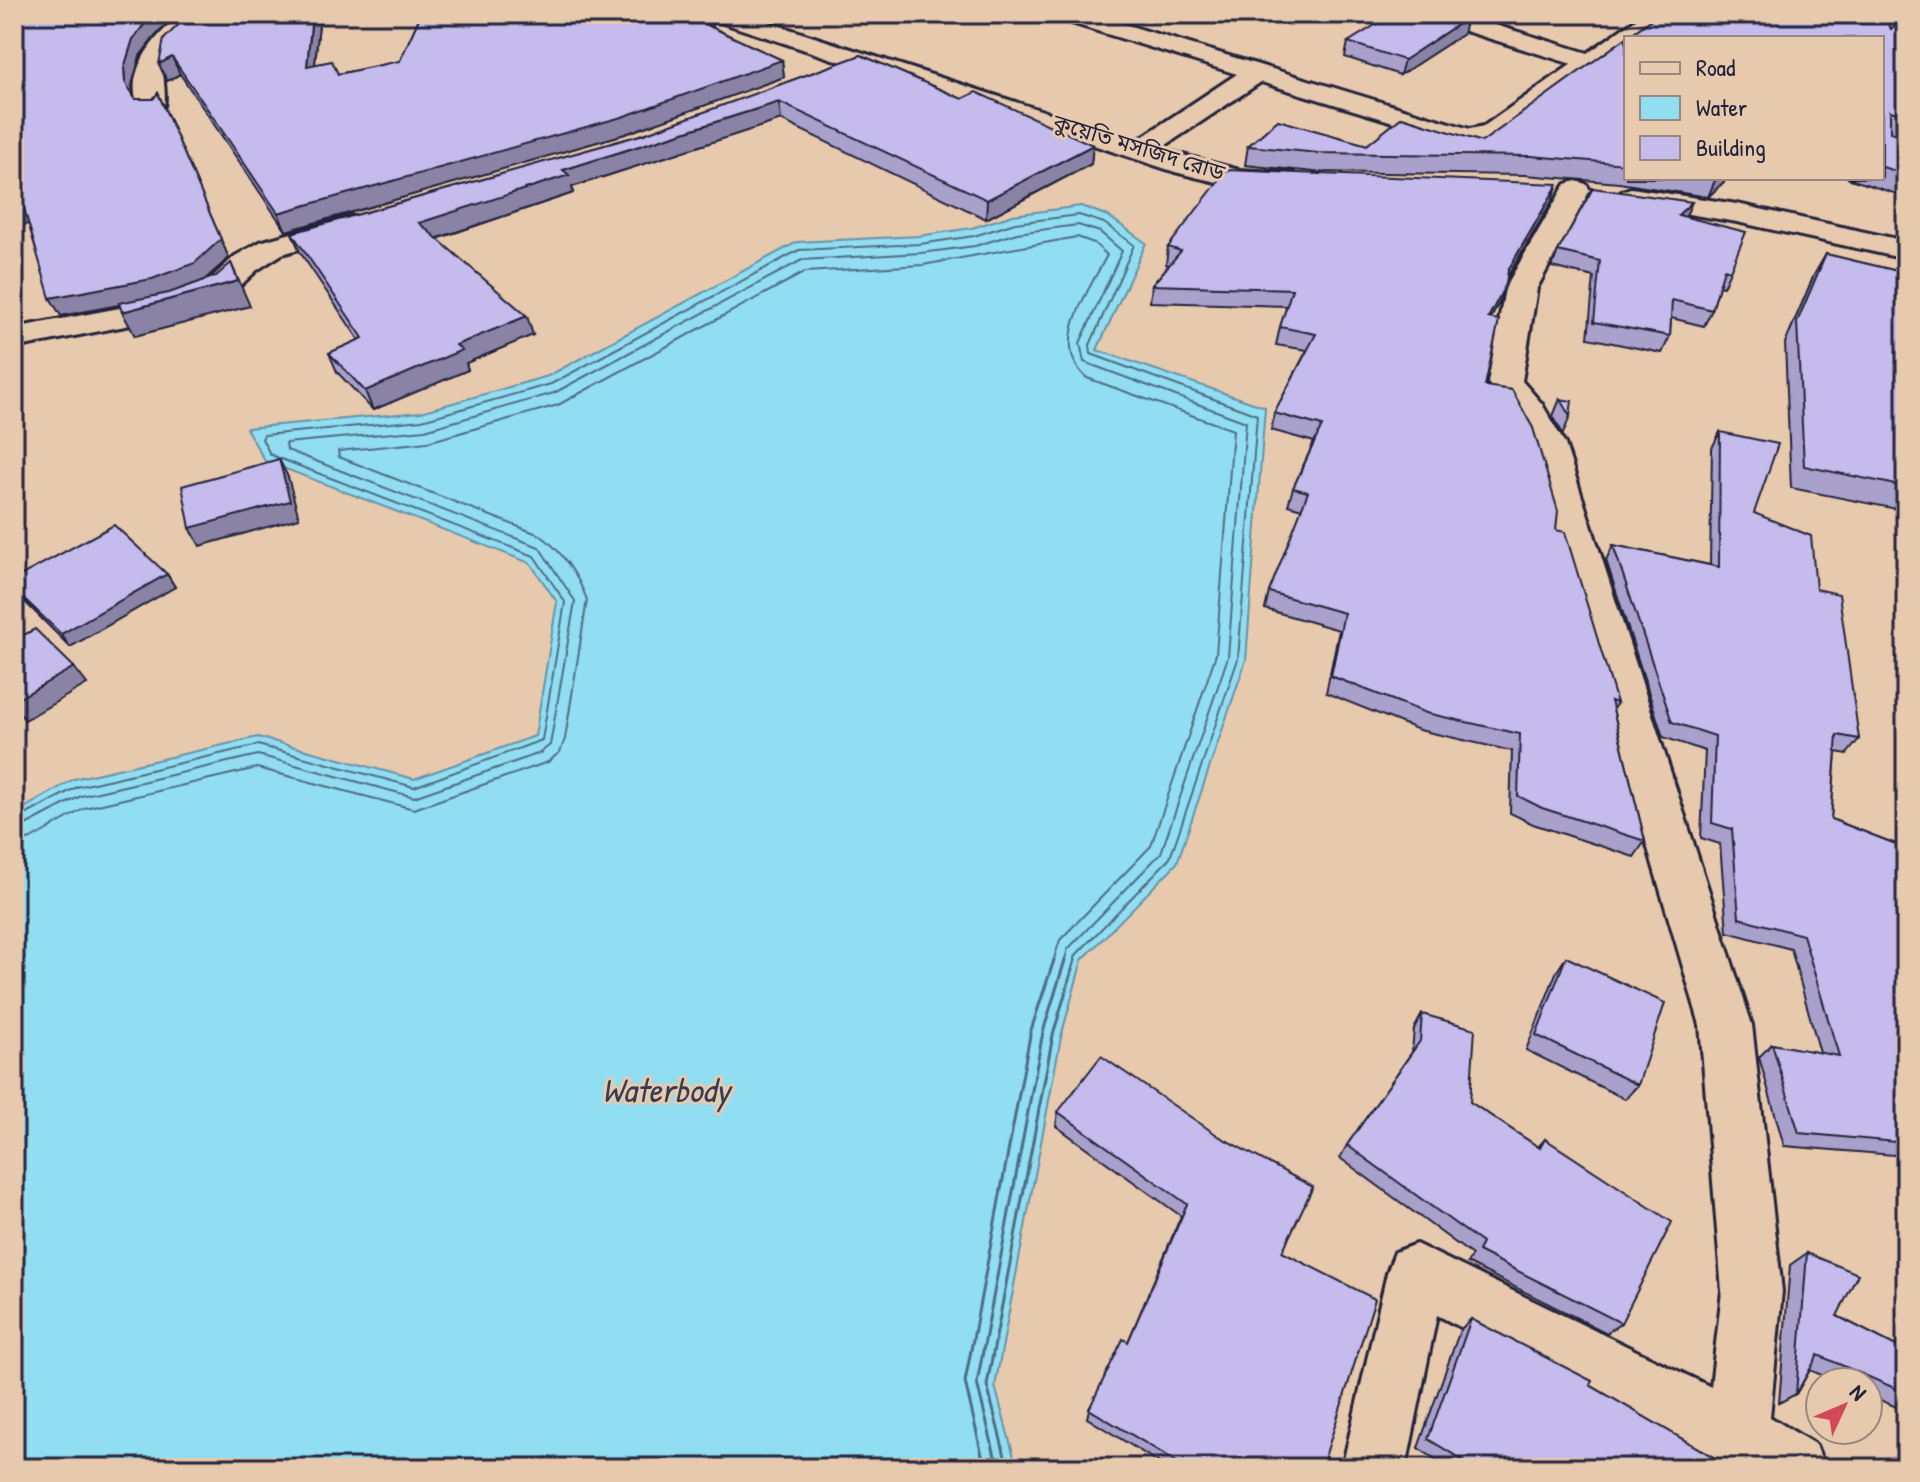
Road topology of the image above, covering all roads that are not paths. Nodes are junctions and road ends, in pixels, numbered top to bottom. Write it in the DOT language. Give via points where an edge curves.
graph roads {
  1 [pos="197,14"];
  2 [pos="719,14"];
  3 [pos="1434,14"];
  4 [pos="1659,14"];
  5 [pos="1079,18"];
  6 [pos="1633,36"];
  7 [pos="1624,44"];
  8 [pos="863,60"];
  9 [pos="1605,60"];
  10 [pos="1255,74"];
  11 [pos="820,75"];
  12 [pos="152,107"];
  13 [pos="1142,149"];
  14 [pos="1316,180"];
  15 [pos="378,218"];
  16 [pos="1906,250"];
  17 [pos="14,338"];
  18 [pos="1737,1433"];
  19 [pos="1374,1468"];
  20 [pos="1793,1468"];
  1 -- 12 [label="street" via="165,39 146,79"];
  2 -- 8 [label="street, কুয়েতি মসজিদ রোড"];
  3 -- 9 [label="street"];
  4 -- 6 [label="street"];
  5 -- 10 [label="street"];
  7 -- 9 [label="street"];
  8 -- 11 [label="street"];
  8 -- 13 [label="street, কুয়েতি মসজিদ রোড"];
  9 -- 10 [label="street" via="1492,133 1469,137"];
  10 -- 13 [label="street"];
  13 -- 14 [label="street, কুয়েতি মসজিদ রোড" via="1239,178"];
  15 -- 17 [label="street" via="271,248 216,291 170,308"];
  16 -- 18 [label="street" via="1737,213 1560,189 1521,288 1505,383 1525,404 1547,444 1726,1025 1752,1291"];
  18 -- 19 [label="street" via="1416,1273"];
  18 -- 20 [label="street"];
}
